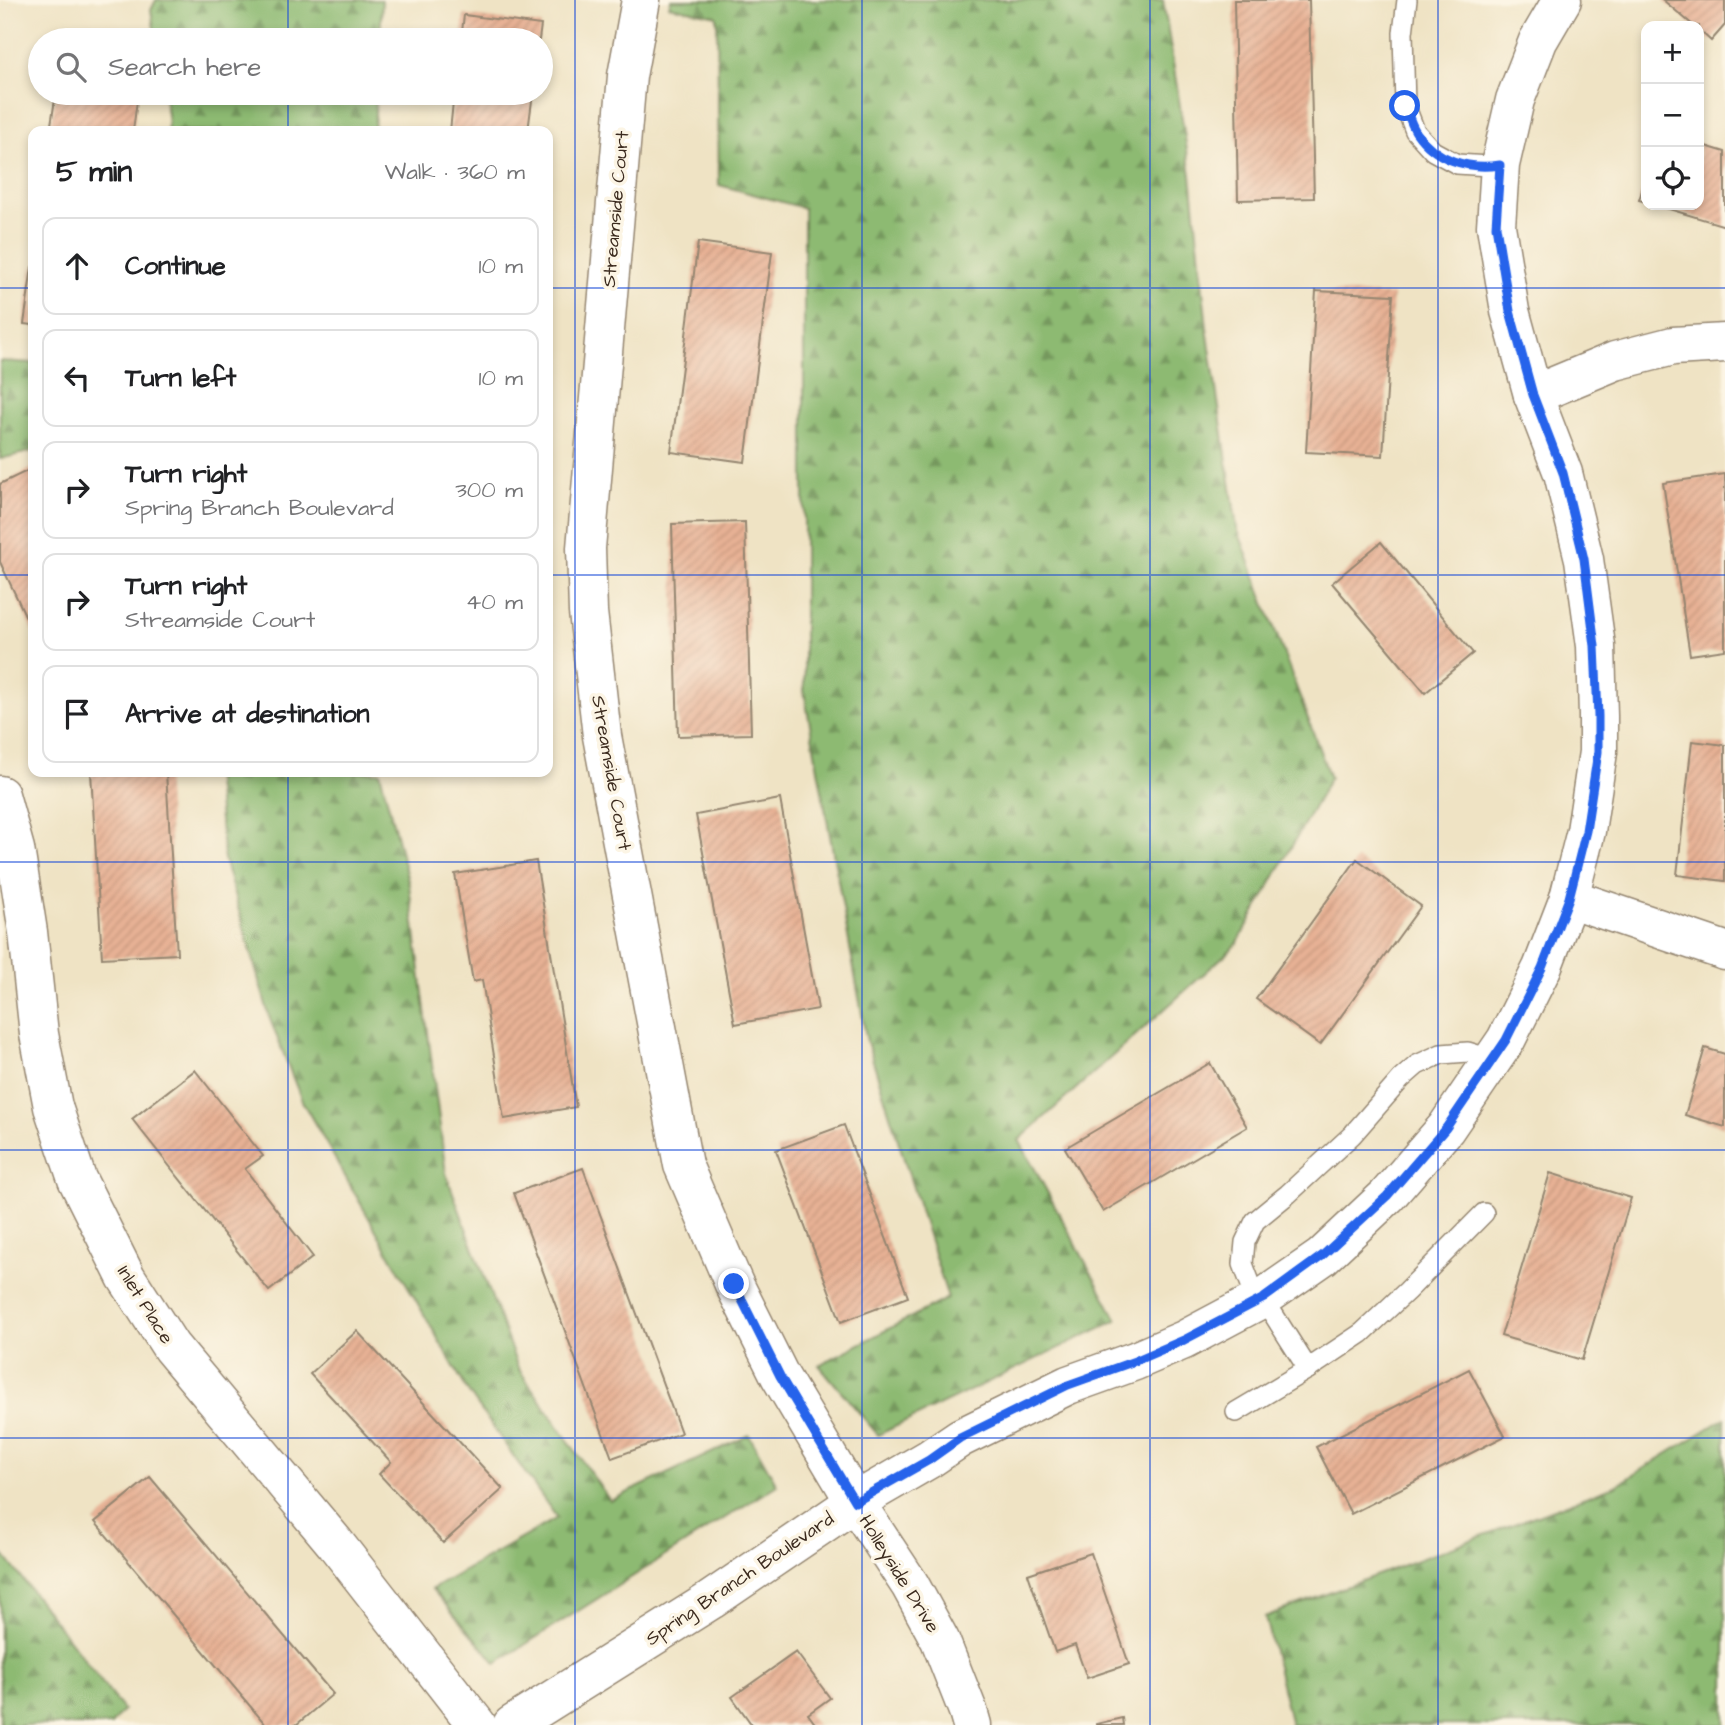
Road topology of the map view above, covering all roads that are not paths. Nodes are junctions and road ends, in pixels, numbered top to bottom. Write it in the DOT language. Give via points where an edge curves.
graph roads {
  1 [pos="641,0"];
  2 [pos="1406,0"];
  3 [pos="1562,0"];
  4 [pos="1500,165"];
  5 [pos="1725,343"];
  6 [pos="1533,395"];
  7 [pos="0,795"];
  8 [pos="1569,898"];
  9 [pos="1725,951"];
  10 [pos="1493,1060"];
  11 [pos="1484,1213"];
  12 [pos="1264,1298"];
  13 [pos="1308,1369"];
  14 [pos="1236,1412"];
  15 [pos="855,1502"];
  16 [pos="477,1725"];
  17 [pos="513,1725"];
  18 [pos="972,1725"];
  1 -- 15 [label="street, Streamside Court" via="627,76 586,548 602,736 684,1165 734,1284 780,1376"];
  2 -- 4 [label="lane" via="1405,106 1415,131 1433,150 1457,164"];
  3 -- 4 [label="street, Spring Branch Boulevard" via="1538,41 1515,100"];
  4 -- 6 [label="street, Spring Branch Boulevard" via="1496,226 1510,311"];
  5 -- 6 [label="street" via="1673,346 1615,361"];
  6 -- 8 [label="street, Spring Branch Boulevard" via="1563,473 1584,559 1595,646 1598,752 1586,831"];
  7 -- 16 [label="street, Inlet Place" via="15,849 53,1107 77,1179 120,1265 171,1347 335,1543"];
  8 -- 9 [label="street"];
  8 -- 10 [label="street, Spring Branch Boulevard" via="1542,968"];
  10 -- 12 [label="street, Spring Branch Boulevard" via="1446,1128 1387,1196 1322,1256"];
  10 -- 12 [label="lane" via="1468,1052 1441,1054 1417,1065 1352,1135 1255,1221 1245,1242 1243,1264 1251,1285"];
  11 -- 13 [label="lane" via="1362,1333"];
  12 -- 13 [label="lane"];
  12 -- 15 [label="street, Spring Branch Boulevard" via="1184,1340 1068,1385 960,1438"];
  13 -- 14 [label="lane"];
  15 -- 17 [label="street, Spring Branch Boulevard" via="711,1601"];
  15 -- 18 [label="street, Holleyside Drive" via="940,1640"];
}
